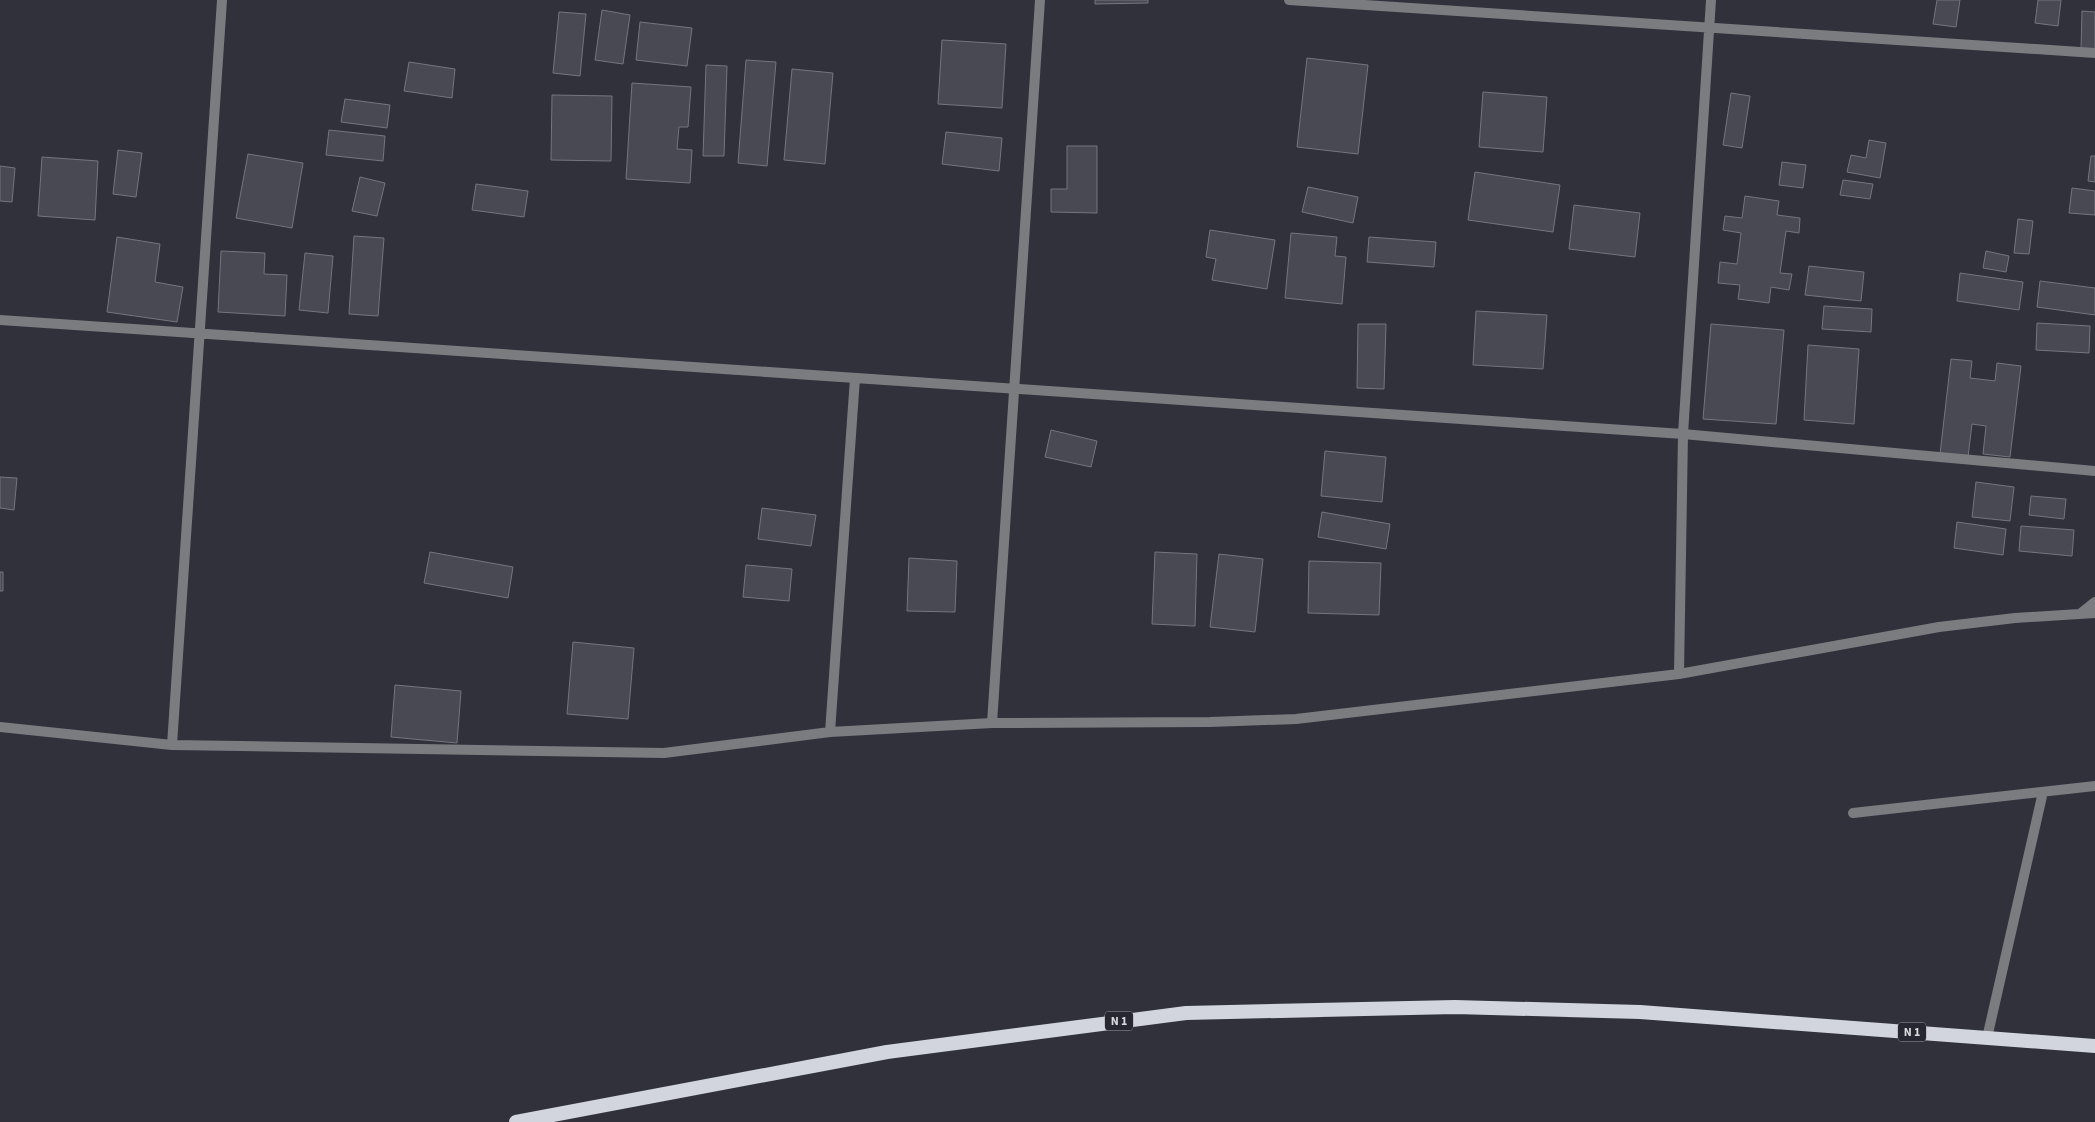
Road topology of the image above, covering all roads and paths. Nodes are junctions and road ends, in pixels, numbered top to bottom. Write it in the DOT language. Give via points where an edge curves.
graph roads {
  1 [pos="222,0"];
  2 [pos="1040,0"];
  3 [pos="1289,0"];
  4 [pos="1711,0"];
  5 [pos="1710,27"];
  6 [pos="2095,52"];
  7 [pos="0,320"];
  8 [pos="200,334"];
  9 [pos="855,378"];
  10 [pos="1014,389"];
  11 [pos="1683,434"];
  12 [pos="2095,471"];
  13 [pos="2095,602"];
  14 [pos="2095,613"];
  15 [pos="2079,615"];
  16 [pos="1679,674"];
  17 [pos="992,723"];
  18 [pos="0,727"];
  19 [pos="830,732"];
  20 [pos="172,745"];
  21 [pos="2095,786"];
  22 [pos="2042,792"];
  23 [pos="1853,813"];
  24 [pos="1987,1038"];
  25 [pos="2095,1046"];
  26 [pos="516,1122"];
  1 -- 8 [label="street"];
  2 -- 10 [label="street"];
  3 -- 5 [label="street"];
  4 -- 5 [label="street"];
  5 -- 6 [label="street"];
  5 -- 11 [label="street"];
  7 -- 8 [label="street"];
  8 -- 9 [label="street"];
  8 -- 20 [label="street"];
  9 -- 10 [label="street"];
  9 -- 19 [label="street"];
  10 -- 11 [label="street"];
  10 -- 17 [label="street"];
  11 -- 12 [label="street"];
  11 -- 16 [label="street"];
  13 -- 15 [label="street"];
  14 -- 15 [label="street"];
  15 -- 16 [label="street" via="2014,618 1939,627"];
  16 -- 17 [label="street" via="1296,719"];
  17 -- 19 [label="street"];
  18 -- 20 [label="street"];
  19 -- 20 [label="street" via="664,753"];
  21 -- 22 [label="street"];
  22 -- 23 [label="street"];
  22 -- 24 [label="street"];
  24 -- 25 [label="highway, N 1"];
  24 -- 26 [label="highway, N 1" via="1640,1012 1455,1007 1186,1013 887,1052"];
}
